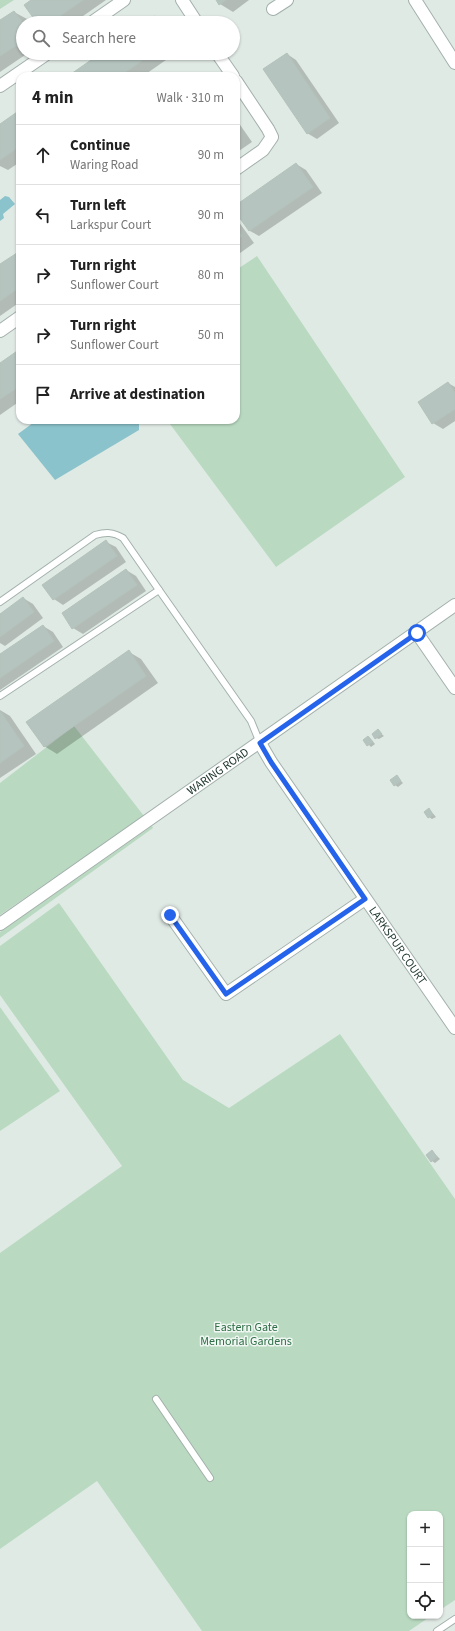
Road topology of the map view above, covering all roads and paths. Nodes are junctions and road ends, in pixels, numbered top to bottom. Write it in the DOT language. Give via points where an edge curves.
graph roads {
  1 [pos="124,0"];
  2 [pos="182,0"];
  3 [pos="287,0"];
  4 [pos="415,0"];
  5 [pos="273,9"];
  6 [pos="101,16"];
  7 [pos="192,16"];
  8 [pos="38,60"];
  9 [pos="222,60"];
  10 [pos="455,63"];
  11 [pos="20,72"];
  12 [pos="230,72"];
  13 [pos="16,75"];
  14 [pos="0,86"];
  15 [pos="240,87"];
  16 [pos="240,166"];
  17 [pos="16,321"];
  18 [pos="0,331"];
  19 [pos="159,590"];
  20 [pos="0,602"];
  21 [pos="455,606"];
  22 [pos="417,633"];
  23 [pos="455,688"];
  24 [pos="0,696"];
  25 [pos="260,743"];
  26 [pos="365,899"];
  27 [pos="170,915"];
  28 [pos="0,924"];
  29 [pos="455,1028"];
  30 [pos="156,1399"];
  31 [pos="210,1478"];
  32 [pos="455,1619"];
  33 [pos="438,1631"];
  1 -- 6 [label="street"];
  2 -- 7 [label="street"];
  3 -- 5 [label="street"];
  4 -- 10 [label="street"];
  8 -- 11 [label="street"];
  9 -- 12 [label="street"];
  13 -- 14 [label="street"];
  15 -- 16 [label="street" via="272,137 263,150"];
  17 -- 18 [label="street"];
  19 -- 20 [label="lane" via="123,538 114,533 106,533 96,536"];
  19 -- 24 [label="lane"];
  19 -- 25 [label="lane" via="251,721"];
  21 -- 22 [label="street, WARING ROAD"];
  22 -- 23 [label="street"];
  22 -- 25 [label="street, WARING ROAD"];
  25 -- 26 [label="street, LARKSPUR COURT"];
  25 -- 28 [label="street, WARING ROAD"];
  26 -- 27 [label="street" via="226,994"];
  26 -- 29 [label="street, LARKSPUR COURT"];
  30 -- 31 [label="lane"];
  32 -- 33 [label="lane"];
}
